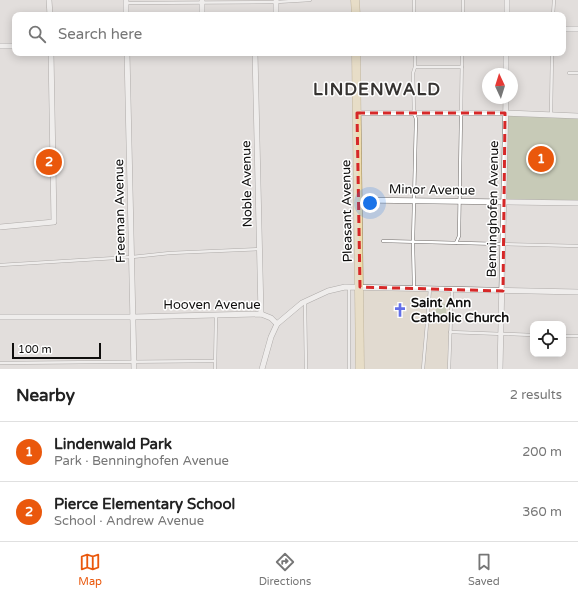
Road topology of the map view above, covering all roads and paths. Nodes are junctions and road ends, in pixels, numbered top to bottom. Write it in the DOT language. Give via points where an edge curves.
graph roads {
  1 [pos="49,0"];
  2 [pos="310,0"];
  3 [pos="356,0"];
  4 [pos="414,0"];
  5 [pos="463,0"];
  6 [pos="507,0"];
  7 [pos="554,0"];
  8 [pos="126,1"];
  9 [pos="164,1"];
  10 [pos="202,1"];
  11 [pos="240,1"];
  12 [pos="276,1"];
  13 [pos="50,12"];
  14 [pos="126,12"];
  15 [pos="202,12"];
  16 [pos="276,12"];
  17 [pos="356,12"];
  18 [pos="414,12"];
  19 [pos="463,12"];
  20 [pos="507,12"];
  21 [pos="553,12"];
  22 [pos="566,29"];
  23 [pos="578,29"];
  24 [pos="0,46"];
  25 [pos="12,46"];
  26 [pos="51,56"];
  27 [pos="127,56"];
  28 [pos="255,56"];
  29 [pos="356,56"];
  30 [pos="415,56"];
  31 [pos="462,56"];
  32 [pos="506,56"];
  33 [pos="552,56"];
  34 [pos="415,67"];
  35 [pos="462,67"];
  36 [pos="506,68"];
  37 [pos="569,72"];
  38 [pos="578,73"];
  39 [pos="506,104"];
  40 [pos="357,113"];
  41 [pos="414,113"];
  42 [pos="461,113"];
  43 [pos="505,113"];
  44 [pos="551,115"];
  45 [pos="578,116"];
  46 [pos="358,200"];
  47 [pos="414,200"];
  48 [pos="459,201"];
  49 [pos="504,201"];
  50 [pos="578,203"];
  51 [pos="0,227"];
  52 [pos="382,241"];
  53 [pos="413,242"];
  54 [pos="456,242"];
  55 [pos="503,243"];
  56 [pos="578,246"];
  57 [pos="260,249"];
  58 [pos="132,257"];
  59 [pos="0,265"];
  60 [pos="349,287"];
  61 [pos="360,287"];
  62 [pos="414,289"];
  63 [pos="430,289"];
  64 [pos="452,290"];
  65 [pos="503,291"];
  66 [pos="578,292"];
  67 [pos="305,301"];
  68 [pos="261,314"];
  69 [pos="216,315"];
  70 [pos="0,317"];
  71 [pos="134,317"];
  72 [pos="277,324"];
  73 [pos="450,332"];
  74 [pos="501,334"];
  75 [pos="530,335"];
  76 [pos="566,336"];
  77 [pos="578,336"];
  78 [pos="216,361"];
  79 [pos="134,362"];
  80 [pos="0,363"];
  81 [pos="134,369"];
  82 [pos="216,369"];
  83 [pos="262,369"];
  84 [pos="306,369"];
  85 [pos="349,369"];
  86 [pos="360,369"];
  87 [pos="423,369"];
  88 [pos="449,369"];
  89 [pos="500,369"];
  1 -- 13 [label="street"];
  2 -- 12 [label="lane"];
  3 -- 17 [label="main road"];
  4 -- 18 [label="lane"];
  5 -- 19 [label="lane"];
  6 -- 20 [label="street"];
  7 -- 21 [label="lane"];
  8 -- 9 [label="lane"];
  8 -- 14 [label="street"];
  9 -- 10 [label="lane"];
  10 -- 11 [label="lane"];
  10 -- 15 [label="street"];
  11 -- 12 [label="lane"];
  12 -- 16 [label="street"];
  22 -- 23 [label="street"];
  24 -- 25 [label="street"];
  26 -- 51 [label="street" via="54,222"];
  27 -- 58 [label="street, Freeman Avenue"];
  28 -- 57 [label="street, Noble Avenue"];
  29 -- 40 [label="main road, Pleasant Avenue"];
  30 -- 34 [label="lane"];
  31 -- 35 [label="lane"];
  32 -- 36 [label="street"];
  33 -- 44 [label="lane"];
  34 -- 35 [label="lane"];
  34 -- 41 [label="lane"];
  35 -- 42 [label="lane"];
  37 -- 38 [label="lane"];
  39 -- 43 [label="street, Benninghofen Avenue"];
  40 -- 41 [label="street"];
  40 -- 46 [label="main road, Pleasant Avenue"];
  41 -- 42 [label="street"];
  41 -- 47 [label="lane"];
  42 -- 43 [label="street"];
  42 -- 48 [label="lane"];
  43 -- 44 [label="street"];
  43 -- 49 [label="street, Benninghofen Avenue"];
  44 -- 45 [label="street"];
  46 -- 47 [label="street, Minor Avenue"];
  46 -- 61 [label="main road, Pleasant Avenue"];
  47 -- 48 [label="street, Minor Avenue"];
  47 -- 53 [label="lane"];
  48 -- 49 [label="street, Minor Avenue"];
  48 -- 54 [label="lane" via="459,236"];
  49 -- 50 [label="street, Minor Avenue"];
  49 -- 55 [label="street, Benninghofen Avenue"];
  52 -- 53 [label="lane"];
  53 -- 54 [label="lane"];
  53 -- 62 [label="lane"];
  54 -- 55 [label="lane"];
  55 -- 56 [label="lane"];
  55 -- 65 [label="street, Benninghofen Avenue"];
  57 -- 58 [label="lane" via="170,252"];
  57 -- 68 [label="street, Noble Avenue"];
  58 -- 59 [label="lane"];
  58 -- 71 [label="street, Freeman Avenue"];
  60 -- 61 [label="street"];
  60 -- 67 [label="street" via="328,291"];
  60 -- 85 [label="lane"];
  61 -- 62 [label="street"];
  61 -- 86 [label="main road, Pleasant Avenue"];
  62 -- 63 [label="street"];
  63 -- 64 [label="street"];
  63 -- 87 [label="lane"];
  64 -- 65 [label="street"];
  64 -- 73 [label="lane"];
  65 -- 66 [label="street"];
  65 -- 74 [label="street, Benninghofen Avenue"];
  67 -- 72 [label="street"];
  67 -- 84 [label="lane"];
  68 -- 69 [label="street, Hooven Avenue"];
  68 -- 72 [label="street, Hooven Avenue"];
  69 -- 71 [label="street, Hooven Avenue"];
  69 -- 78 [label="lane"];
  70 -- 71 [label="street, Hooven Avenue"];
  71 -- 79 [label="street, Freeman Avenue"];
  72 -- 83 [label="street"];
  73 -- 74 [label="lane"];
  73 -- 88 [label="lane"];
  74 -- 75 [label="lane"];
  74 -- 89 [label="street, Benninghofen Avenue"];
  76 -- 77 [label="lane"];
  78 -- 79 [label="lane"];
  78 -- 82 [label="lane"];
  79 -- 80 [label="lane"];
  79 -- 81 [label="street, Freeman Avenue"];
}
